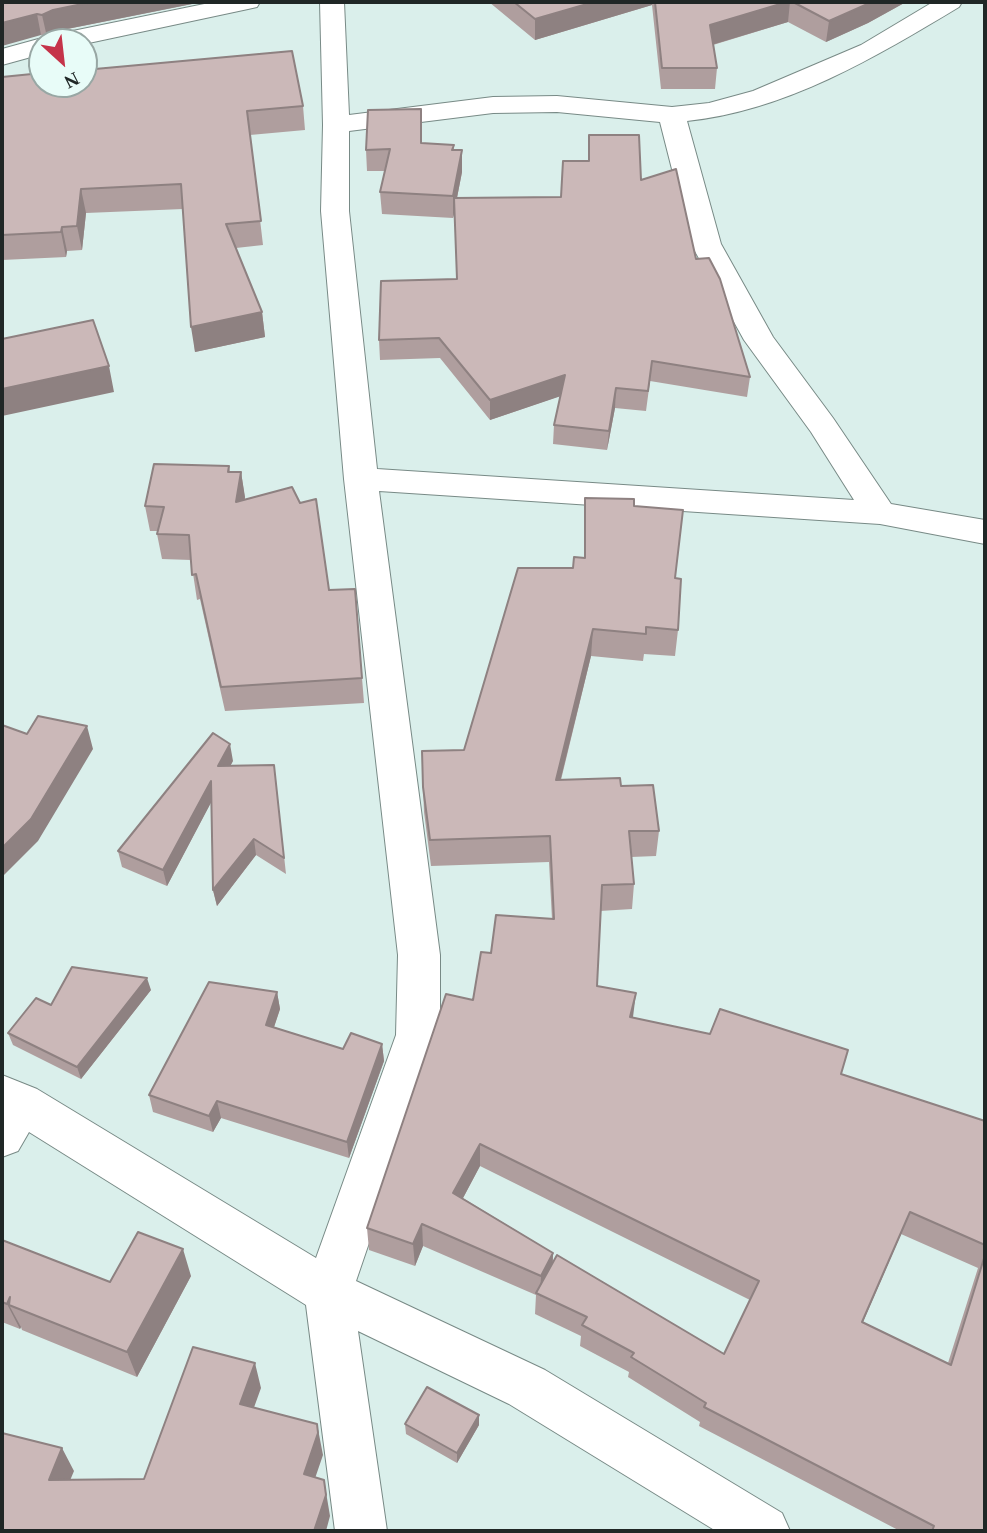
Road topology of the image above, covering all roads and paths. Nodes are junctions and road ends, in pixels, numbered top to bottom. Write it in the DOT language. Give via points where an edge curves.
graph roads {
  1 [pos="248,2"];
  2 [pos="332,2"];
  3 [pos="950,2"];
  4 [pos="98,34"];
  5 [pos="28,50"];
  6 [pos="2,57"];
  7 [pos="672,115"];
  8 [pos="336,125"];
  9 [pos="361,479"];
  10 [pos="880,513"];
  11 [pos="985,533"];
  12 [pos="8,1111"];
  13 [pos="328,1292"];
  14 [pos="361,1531"];
  15 [pos="764,1531"];
  1 -- 4 [label="street"];
  2 -- 8 [label="street"];
  3 -- 7 [label="street" via="870,50 762,97 710,111"];
  5 -- 6 [label="street"];
  7 -- 8 [label="street" via="557,104 493,105"];
  7 -- 10 [label="street" via="706,244 759,340"];
  8 -- 9 [label="street" via="335,211"];
  9 -- 10 [label="street"];
  9 -- 13 [label="street" via="419,955 418,1035"];
  10 -- 11 [label="street"];
  12 -- 13 [label="street"];
  13 -- 14 [label="street"];
  13 -- 15 [label="street" via="527,1387"];
}
